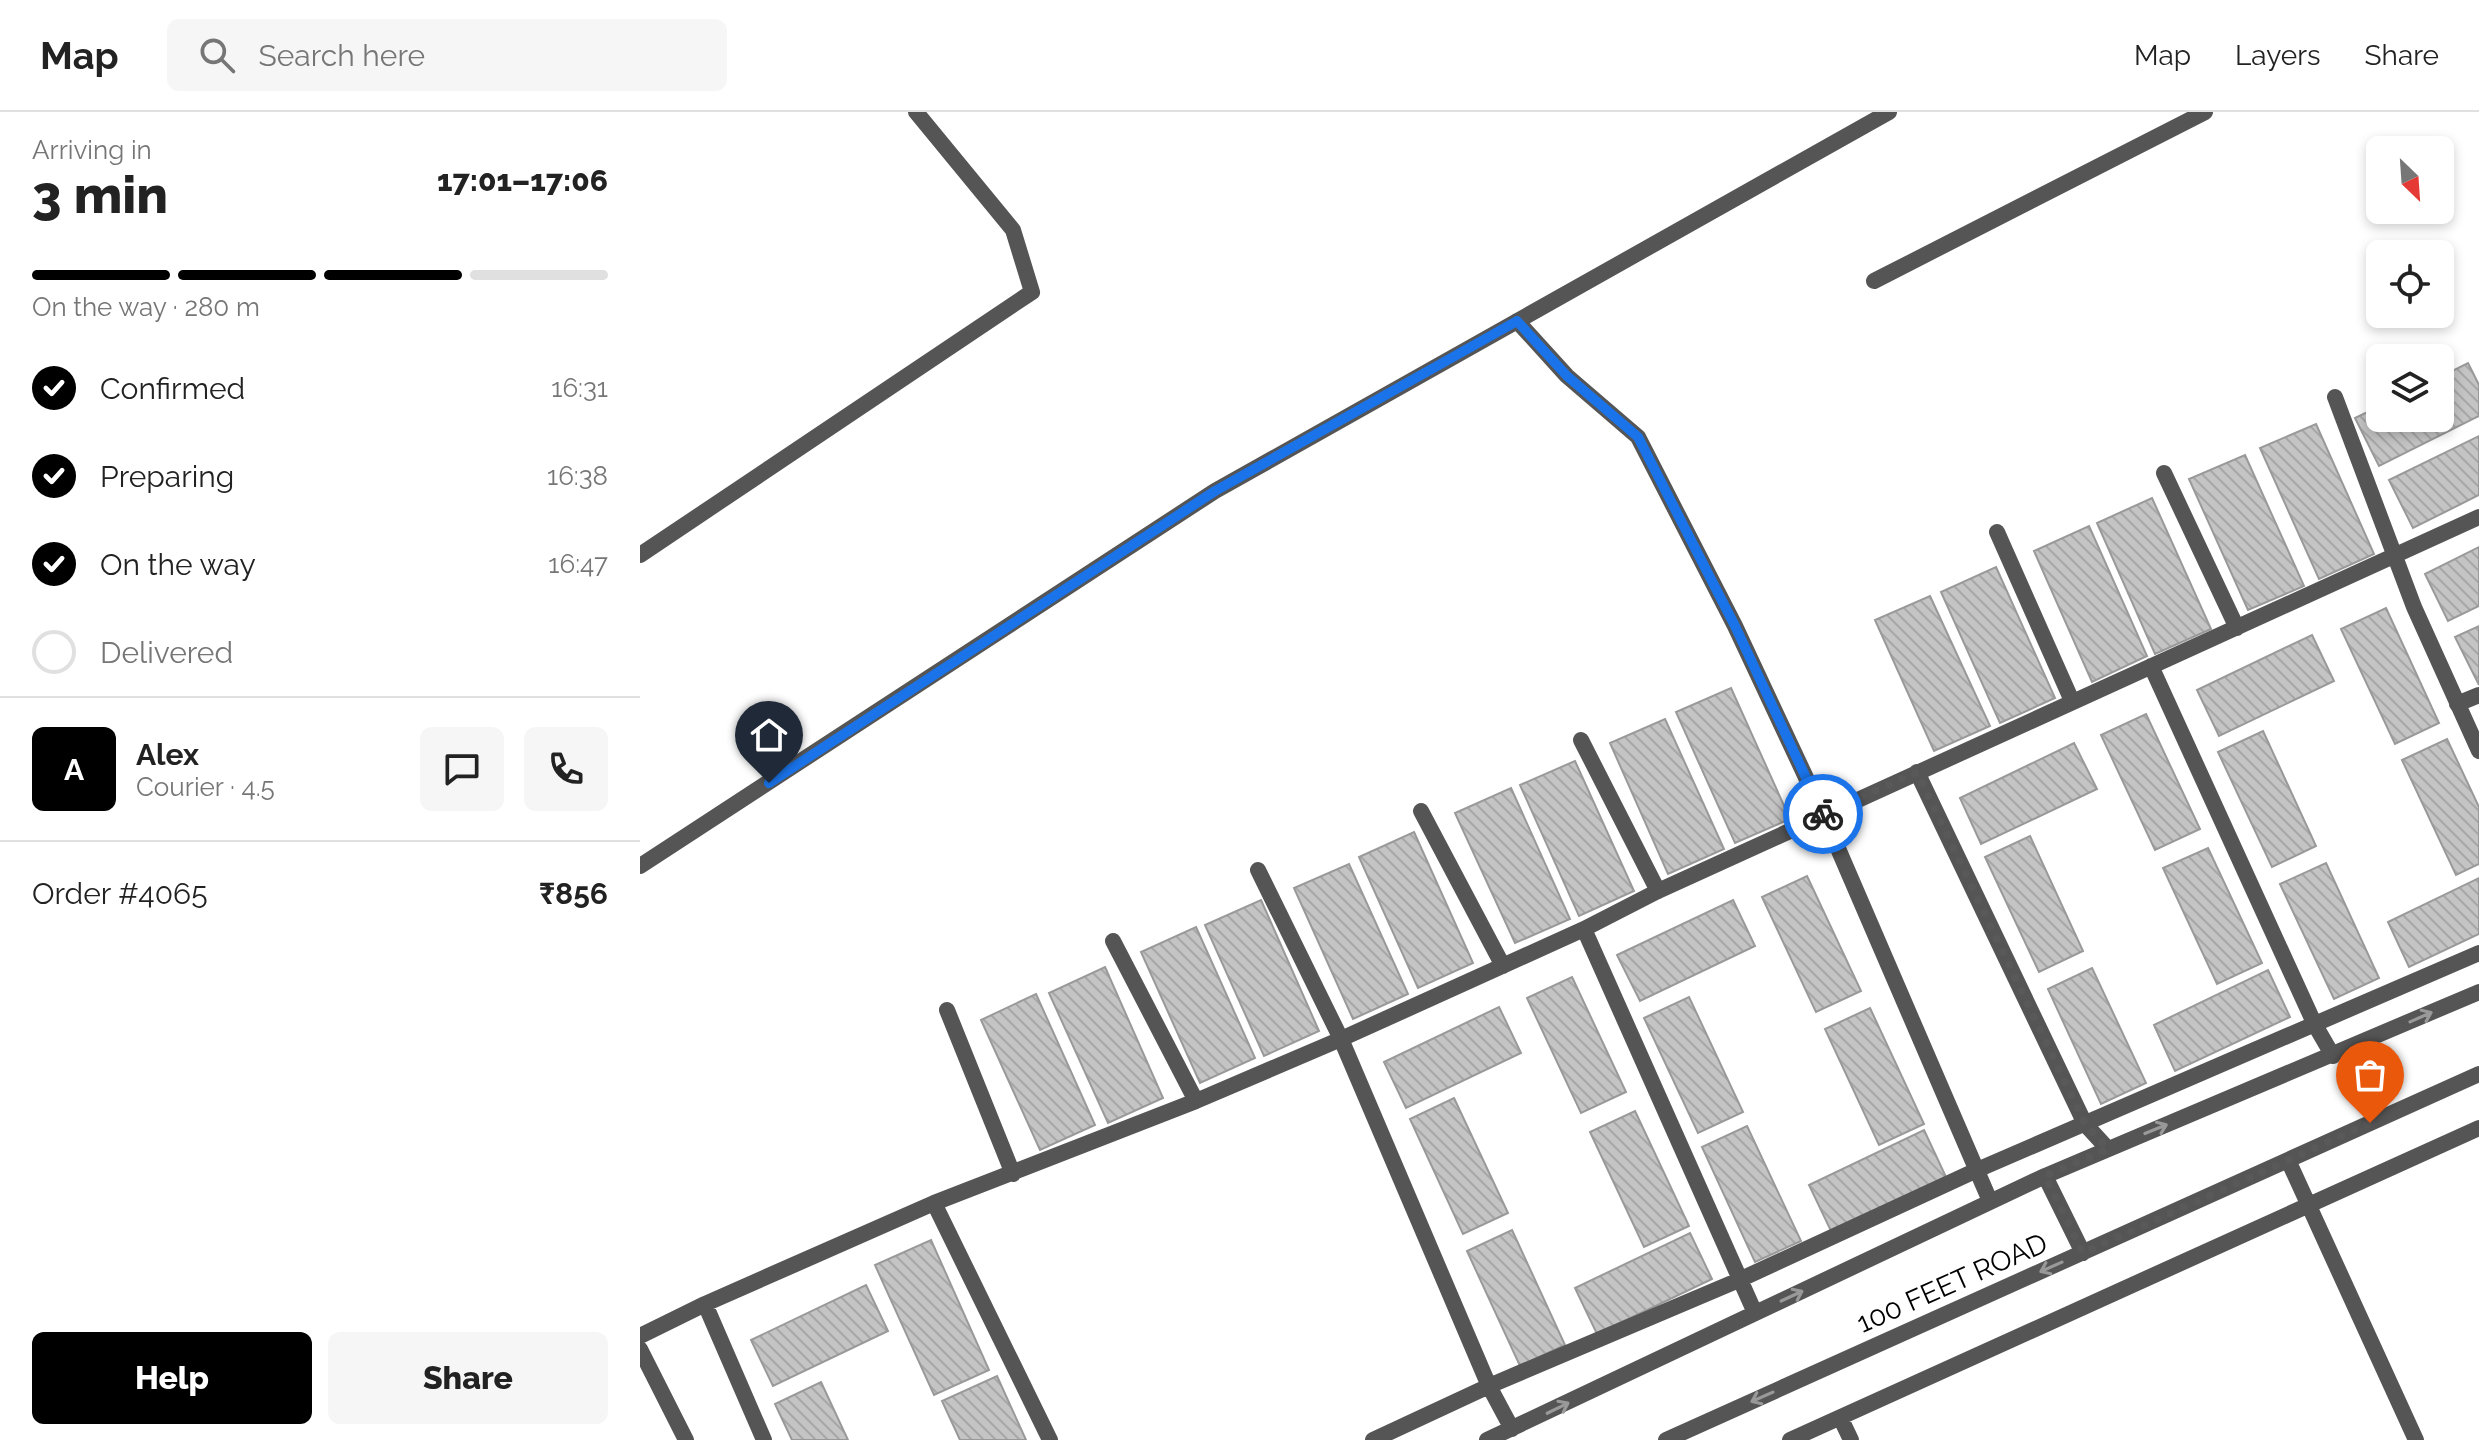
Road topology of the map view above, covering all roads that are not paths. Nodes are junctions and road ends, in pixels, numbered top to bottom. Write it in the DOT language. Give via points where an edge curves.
graph roads {
  1 [pos="916,112"];
  2 [pos="1889,112"];
  3 [pos="2205,112"];
  4 [pos="1874,281"];
  5 [pos="1517,321"];
  6 [pos="2335,397"];
  7 [pos="2164,473"];
  8 [pos="2479,517"];
  9 [pos="1997,532"];
  10 [pos="640,555"];
  11 [pos="2396,557"];
  12 [pos="2237,628"];
  13 [pos="2151,666"];
  14 [pos="2479,695"];
  15 [pos="2072,701"];
  16 [pos="2457,704"];
  17 [pos="1581,740"];
  18 [pos="2479,751"];
  19 [pos="1917,772"];
  20 [pos="1421,811"];
  21 [pos="1824,816"];
  22 [pos="640,866"];
  23 [pos="1258,870"];
  24 [pos="1658,891"];
  25 [pos="1584,929"];
  26 [pos="1113,941"];
  27 [pos="2479,953"];
  28 [pos="1503,966"];
  29 [pos="2479,992"];
  30 [pos="947,1010"];
  31 [pos="2315,1025"];
  32 [pos="1341,1039"];
  33 [pos="2333,1056"];
  34 [pos="2479,1074"];
  35 [pos="1196,1101"];
  36 [pos="2085,1124"];
  37 [pos="2479,1128"];
  38 [pos="2108,1149"];
  39 [pos="2288,1160"];
  40 [pos="1977,1170"];
  41 [pos="1013,1174"];
  42 [pos="2045,1176"];
  43 [pos="1990,1201"];
  44 [pos="934,1203"];
  45 [pos="2309,1206"];
  46 [pos="2083,1253"];
  47 [pos="1739,1280"];
  48 [pos="705,1304"];
  49 [pos="1755,1313"];
  50 [pos="640,1336"];
  51 [pos="640,1349"];
  52 [pos="1489,1386"];
  53 [pos="1841,1419"];
  54 [pos="1512,1429"];
  55 [pos="686,1440"];
  56 [pos="764,1440"];
  57 [pos="1050,1440"];
  58 [pos="1373,1440"];
  59 [pos="1487,1440"];
  60 [pos="1666,1440"];
  61 [pos="1790,1440"];
  62 [pos="1851,1440"];
  63 [pos="2416,1440"];
  1 -- 10 [label="street" via="1013,230 1032,292"];
  2 -- 5 [label="street"];
  3 -- 4 [label="street"];
  5 -- 21 [label="street" via="1567,376 1638,437"];
  5 -- 22 [label="street" via="1215,491"];
  6 -- 11 [label="street"];
  7 -- 12 [label="street"];
  8 -- 11 [label="street"];
  9 -- 15 [label="street"];
  11 -- 12 [label="street"];
  11 -- 16 [label="street"];
  12 -- 13 [label="street"];
  13 -- 15 [label="street"];
  13 -- 31 [label="street"];
  14 -- 16 [label="street"];
  15 -- 19 [label="street"];
  16 -- 18 [label="street"];
  17 -- 24 [label="street"];
  19 -- 21 [label="street"];
  19 -- 36 [label="street"];
  20 -- 28 [label="street"];
  21 -- 24 [label="street"];
  21 -- 40 [label="street"];
  23 -- 32 [label="street"];
  24 -- 25 [label="street"];
  25 -- 28 [label="street"];
  25 -- 47 [label="street"];
  26 -- 35 [label="street"];
  27 -- 31 [label="street"];
  28 -- 32 [label="street"];
  33 -- 29 [label="street, one-way"];
  30 -- 41 [label="street"];
  31 -- 33 [label="street"];
  31 -- 36 [label="street"];
  32 -- 35 [label="street"];
  32 -- 52 [label="street"];
  38 -- 33 [label="street, one-way"];
  34 -- 39 [label="street, 100 FEET ROAD"];
  35 -- 41 [label="street"];
  36 -- 38 [label="street"];
  36 -- 40 [label="street"];
  37 -- 45 [label="street"];
  38 -- 42 [label="street"];
  39 -- 45 [label="street"];
  39 -- 46 [label="street, 100 FEET ROAD"];
  40 -- 43 [label="street"];
  40 -- 47 [label="street"];
  41 -- 44 [label="street"];
  42 -- 43 [label="street"];
  42 -- 46 [label="street"];
  49 -- 43 [label="street, one-way"];
  44 -- 48 [label="street"];
  44 -- 57 [label="street"];
  45 -- 53 [label="street"];
  45 -- 63 [label="street"];
  46 -- 60 [label="street, 100 FEET ROAD, one-way"];
  47 -- 49 [label="street"];
  47 -- 52 [label="street"];
  48 -- 50 [label="street"];
  48 -- 56 [label="street"];
  54 -- 49 [label="street, one-way"];
  51 -- 55 [label="street"];
  52 -- 54 [label="street"];
  52 -- 58 [label="street"];
  53 -- 61 [label="street"];
  53 -- 62 [label="street"];
  54 -- 59 [label="street"];
}
